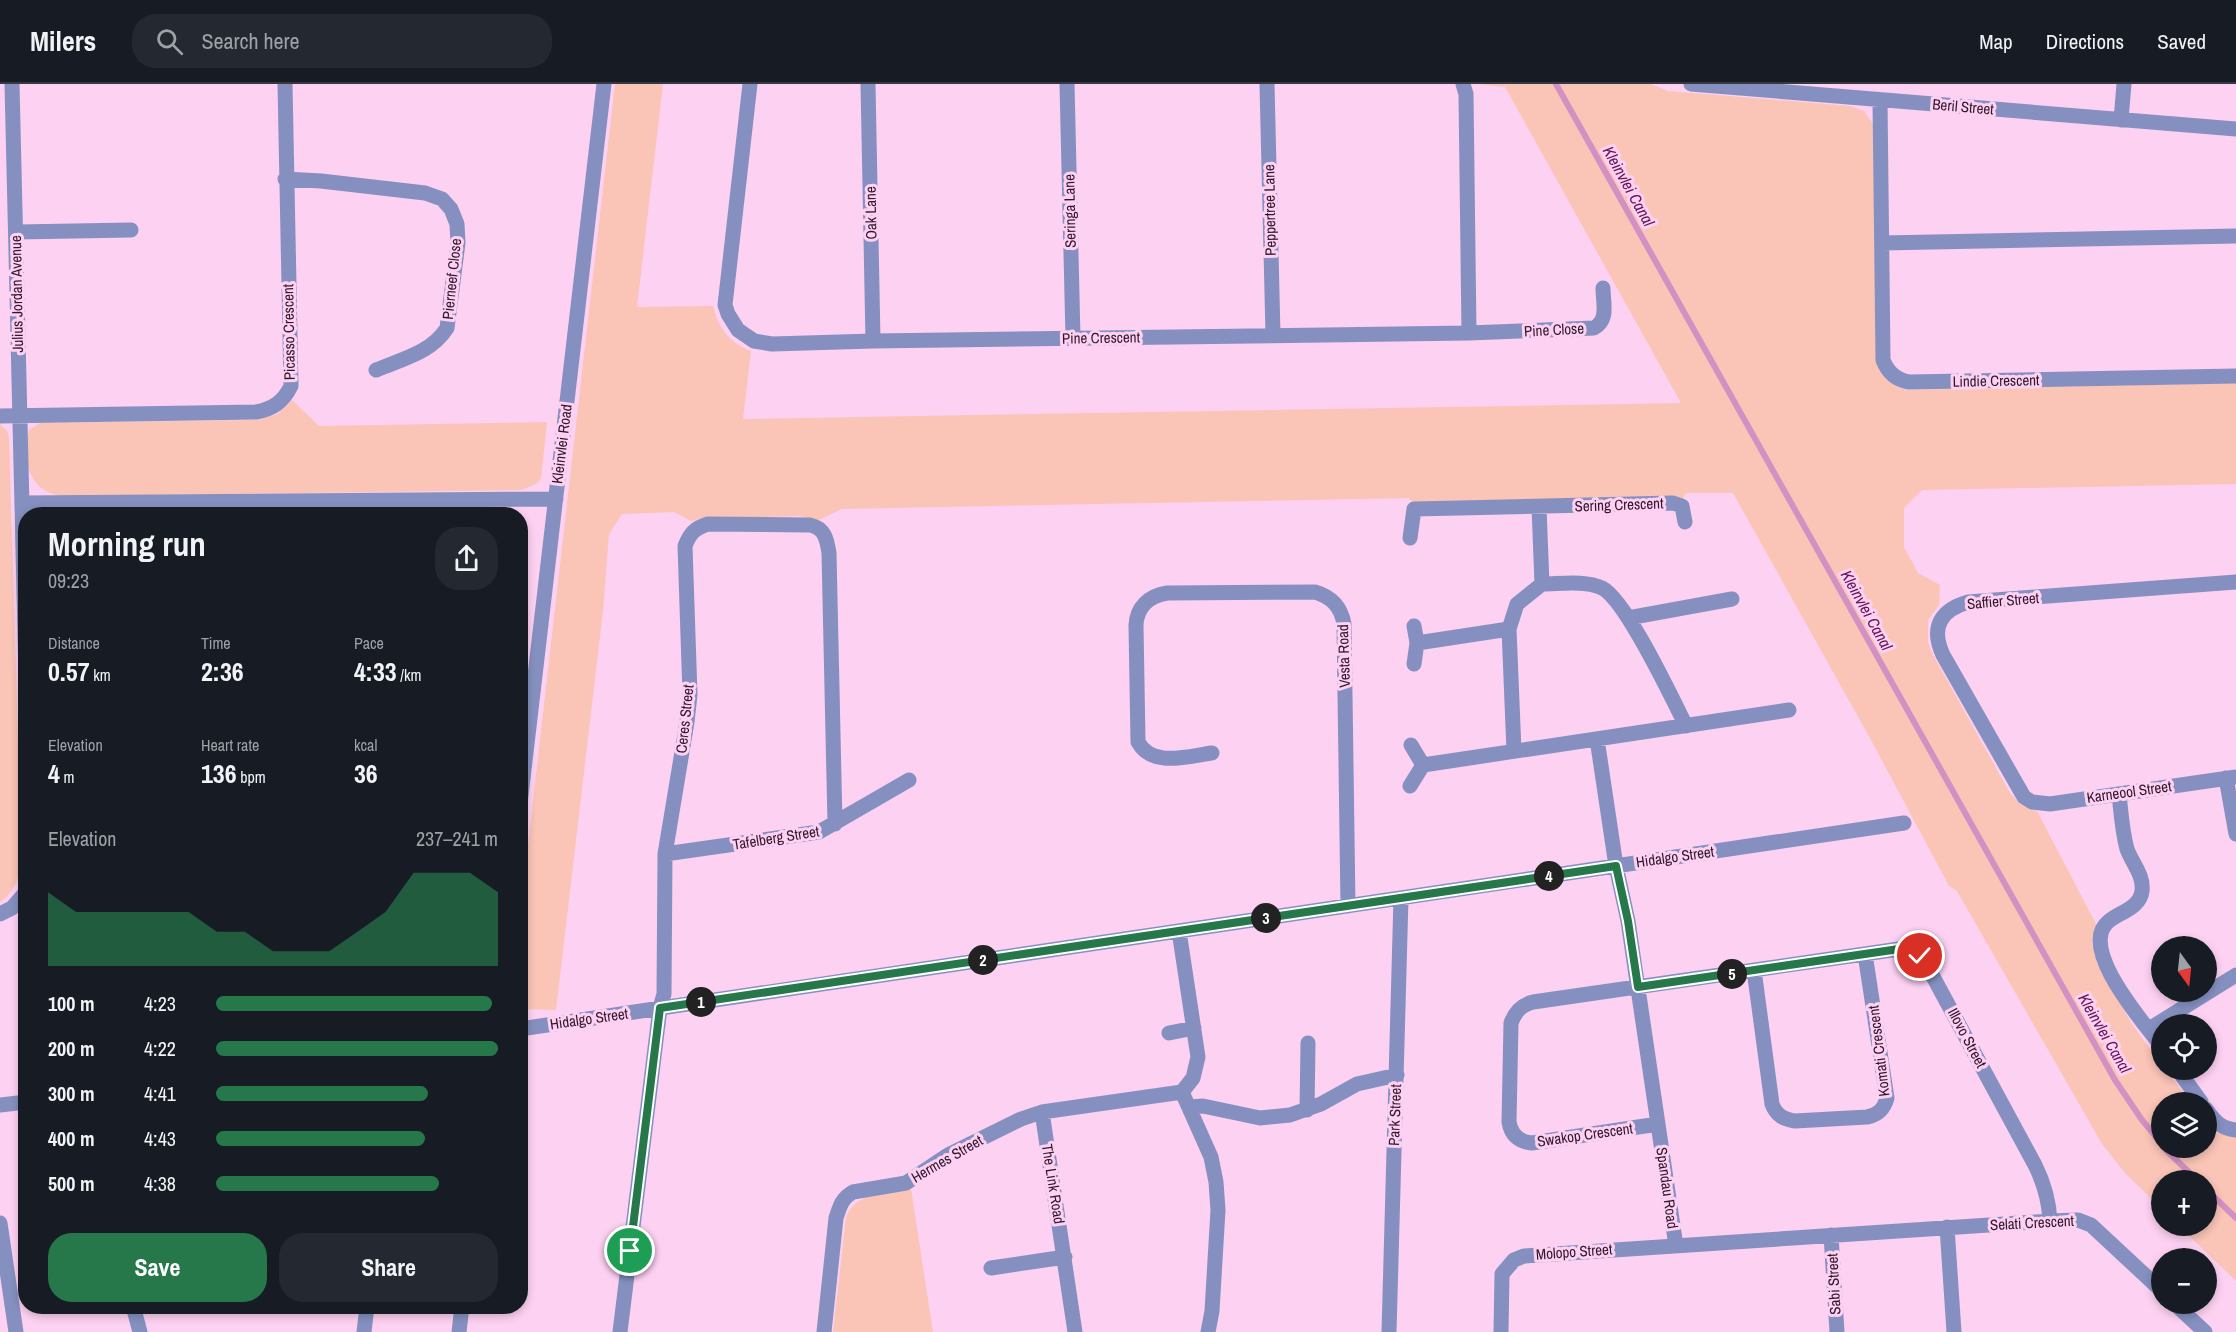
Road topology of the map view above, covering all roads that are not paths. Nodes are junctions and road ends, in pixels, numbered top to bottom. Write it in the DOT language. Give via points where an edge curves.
graph roads {
  1 [pos="12,84"];
  2 [pos="285,84"];
  3 [pos="604,84"];
  4 [pos="750,84"];
  5 [pos="868,84"];
  6 [pos="1067,84"];
  7 [pos="1267,84"];
  8 [pos="1463,84"];
  9 [pos="1690,84"];
  10 [pos="2124,84"];
  11 [pos="1880,100"];
  12 [pos="2121,120"];
  13 [pos="2236,129"];
  14 [pos="7,136"];
  15 [pos="285,179"];
  16 [pos="130,230"];
  17 [pos="17,232"];
  18 [pos="2236,237"];
  19 [pos="1882,243"];
  20 [pos="1603,288"];
  21 [pos="1469,333"];
  22 [pos="1273,335"];
  23 [pos="1073,338"];
  24 [pos="873,341"];
  25 [pos="376,370"];
  26 [pos="2236,376"];
  27 [pos="0,416"];
  28 [pos="19,416"];
  29 [pos="556,499"];
  30 [pos="21,503"];
  31 [pos="21,507"];
  32 [pos="1539,507"];
  33 [pos="1685,522"];
  34 [pos="1410,538"];
  35 [pos="2236,582"];
  36 [pos="1542,584"];
  37 [pos="1732,599"];
  38 [pos="1628,618"];
  39 [pos="1414,626"];
  40 [pos="1509,629"];
  41 [pos="1417,643"];
  42 [pos="1414,664"];
  43 [pos="1789,710"];
  44 [pos="1686,726"];
  45 [pos="528,736"];
  46 [pos="1597,739"];
  47 [pos="1411,745"];
  48 [pos="1514,751"];
  49 [pos="1212,753"];
  50 [pos="1423,765"];
  51 [pos="2231,777"];
  52 [pos="909,780"];
  53 [pos="1410,786"];
  54 [pos="2119,794"];
  55 [pos="2024,797"];
  56 [pos="1904,823"];
  57 [pos="835,824"];
  58 [pos="2236,834"];
  59 [pos="665,854"];
  60 [pos="1616,866"];
  61 [pos="1401,898"];
  62 [pos="18,901"];
  63 [pos="1348,906"];
  64 [pos="0,914"];
  65 [pos="1179,931"];
  66 [pos="1865,954"];
  67 [pos="1754,970"];
  68 [pos="2236,975"];
  69 [pos="1638,987"];
  70 [pos="660,1008"];
  71 [pos="528,1028"];
  72 [pos="1194,1028"];
  73 [pos="2149,1029"];
  74 [pos="2151,1032"];
  75 [pos="1168,1033"];
  76 [pos="1308,1043"];
  77 [pos="1397,1075"];
  78 [pos="1182,1092"];
  79 [pos="18,1103"];
  80 [pos="0,1105"];
  81 [pos="1190,1107"];
  82 [pos="1307,1110"];
  83 [pos="1041,1112"];
  84 [pos="1658,1124"];
  85 [pos="2217,1124"];
  86 [pos="2236,1130"];
  87 [pos="2050,1221"];
  88 [pos="0,1223"];
  89 [pos="1947,1227"];
  90 [pos="1831,1235"];
  91 [pos="1676,1246"];
  92 [pos="1065,1257"];
  93 [pos="991,1268"];
  94 [pos="2151,1281"];
  95 [pos="7,1314"];
  96 [pos="135,1314"];
  97 [pos="366,1314"];
  98 [pos="461,1314"];
  99 [pos="2186,1314"];
  100 [pos="16,1332"];
  101 [pos="140,1332"];
  102 [pos="364,1332"];
  103 [pos="459,1332"];
  104 [pos="620,1332"];
  105 [pos="824,1332"];
  106 [pos="1075,1332"];
  107 [pos="1208,1332"];
  108 [pos="1389,1332"];
  109 [pos="1501,1332"];
  110 [pos="1837,1332"];
  111 [pos="1953,1332"];
  112 [pos="2205,1332"];
  1 -- 14 [label="street, Julius Jordan Avenue"];
  2 -- 15 [label="street, Picasso Crescent"];
  3 -- 29 [label="street, Kleinvlei Road"];
  4 -- 24 [label="street, Pine Crescent" via="725,295 728,314 738,330 763,344"];
  5 -- 24 [label="street, Oak Lane"];
  6 -- 23 [label="street, Seringa Lane"];
  7 -- 22 [label="street, Peppertree Lane"];
  8 -- 21 [label="street"];
  9 -- 11 [label="street, Beril Street"];
  10 -- 12 [label="street"];
  11 -- 12 [label="street, Beril Street"];
  11 -- 19 [label="street, Lindie Crescent"];
  12 -- 13 [label="street, Beril Street"];
  14 -- 17 [label="street, Julius Jordan Avenue"];
  15 -- 25 [label="street, Pierneef Close" via="425,194 442,200 451,209 458,243 447,328 425,350"];
  15 -- 28 [label="street, Picasso Crescent" via="291,386 280,402 256,412"];
  16 -- 17 [label="street"];
  17 -- 28 [label="street, Julius Jordan Avenue"];
  18 -- 19 [label="street"];
  19 -- 26 [label="street, Lindie Crescent" via="1883,360 1891,374 1902,381"];
  20 -- 21 [label="street, Pine Close" via="1604,318 1594,328"];
  21 -- 22 [label="street, Pine Crescent"];
  22 -- 23 [label="street, Pine Crescent"];
  23 -- 24 [label="street, Pine Crescent"];
  27 -- 28 [label="street, Picasso Crescent"];
  28 -- 30 [label="street, Julius Jordan Avenue"];
  29 -- 30 [label="street"];
  29 -- 45 [label="street, Kleinvlei Road"];
  30 -- 31 [label="street, Julius Jordan Avenue"];
  32 -- 33 [label="street, Sering Crescent" via="1672,502 1682,506"];
  32 -- 34 [label="street, Sering Crescent" via="1414,509"];
  32 -- 36 [label="street"];
  35 -- 55 [label="street, Saffier Street" via="1968,602 1941,617 1938,631 1943,655"];
  36 -- 38 [label="street" via="1600,587"];
  36 -- 40 [label="street" via="1517,604"];
  37 -- 38 [label="street"];
  38 -- 44 [label="street"];
  39 -- 41 [label="street"];
  40 -- 41 [label="street"];
  40 -- 48 [label="street"];
  41 -- 42 [label="street"];
  43 -- 44 [label="street"];
  44 -- 46 [label="street"];
  46 -- 48 [label="street"];
  46 -- 60 [label="street"];
  47 -- 50 [label="street"];
  48 -- 50 [label="street"];
  49 -- 63 [label="street, Vesta Road" via="1164,759 1143,751 1138,742 1136,625 1145,603 1167,593 1316,592 1330,598 1340,610 1344,624"];
  50 -- 53 [label="street"];
  51 -- 54 [label="street, Karneool Street"];
  51 -- 58 [label="street"];
  52 -- 57 [label="street, Tafelberg Street"];
  54 -- 55 [label="street, Karneool Street" via="2050,804"];
  54 -- 73 [label="street" via="2128,852 2142,878 2141,896 2107,921 2098,942 2123,995"];
  56 -- 60 [label="street, Hidalgo Street"];
  57 -- 59 [label="street, Tafelberg Street" via="810,834"];
  57 -- 59 [label="street, Ceres Street" via="827,538 810,525 708,524 692,532 685,546 690,695"];
  59 -- 70 [label="street, Ceres Street" via="664,994"];
  60 -- 61 [label="street, Hidalgo Street"];
  60 -- 69 [label="street, Spandau Road"];
  61 -- 63 [label="street, Hidalgo Street"];
  61 -- 77 [label="street, Park Street"];
  62 -- 64 [label="street"];
  63 -- 65 [label="street, Hidalgo Street"];
  65 -- 70 [label="street, Hidalgo Street"];
  65 -- 72 [label="street"];
  66 -- 67 [label="street, Illovo Street"];
  66 -- 67 [label="street, Komati Crescent" via="1887,1098 1877,1113 1867,1117 1788,1120 1777,1114 1772,1104"];
  66 -- 87 [label="street, Illovo Street" via="1905,949 1924,960 2043,1181"];
  67 -- 69 [label="street, Illovo Street"];
  68 -- 73 [label="street"];
  69 -- 84 [label="street, Spandau Road"];
  69 -- 84 [label="street, Swakop Crescent" via="1533,1002 1516,1011 1511,1023 1509,1122 1517,1138 1532,1143"];
  70 -- 71 [label="street, Hidalgo Street"];
  70 -- 104 [label="street, Ceres Street"];
  72 -- 75 [label="street"];
  72 -- 78 [label="street" via="1197,1065"];
  73 -- 74 [label="street"];
  76 -- 82 [label="street"];
  77 -- 82 [label="street" via="1357,1084"];
  77 -- 108 [label="street, Park Street"];
  78 -- 81 [label="street"];
  78 -- 83 [label="street, Hermes Street"];
  79 -- 80 [label="street"];
  81 -- 82 [label="street" via="1203,1106 1260,1118"];
  81 -- 107 [label="street" via="1211,1157 1216,1182 1218,1210"];
  83 -- 92 [label="street, The Link Road"];
  83 -- 105 [label="street, Hermes Street" via="948,1155 906,1183 853,1192 842,1200 836,1218"];
  84 -- 91 [label="street, Spandau Road"];
  85 -- 86 [label="street"];
  87 -- 89 [label="street, Selati Crescent"];
  87 -- 94 [label="street, Selati Crescent" via="2079,1220 2091,1225"];
  88 -- 95 [label="street"];
  89 -- 90 [label="street, Spandau Road"];
  89 -- 111 [label="street"];
  90 -- 91 [label="street, Spandau Road"];
  90 -- 110 [label="street, Sabi Street"];
  91 -- 109 [label="street, Molopo Street" via="1524,1256 1514,1260 1503,1274"];
  92 -- 93 [label="street"];
  92 -- 106 [label="street, The Link Road"];
  95 -- 100 [label="street"];
  96 -- 101 [label="street"];
  97 -- 102 [label="street"];
  98 -- 103 [label="street"];
  99 -- 112 [label="street"];
}
